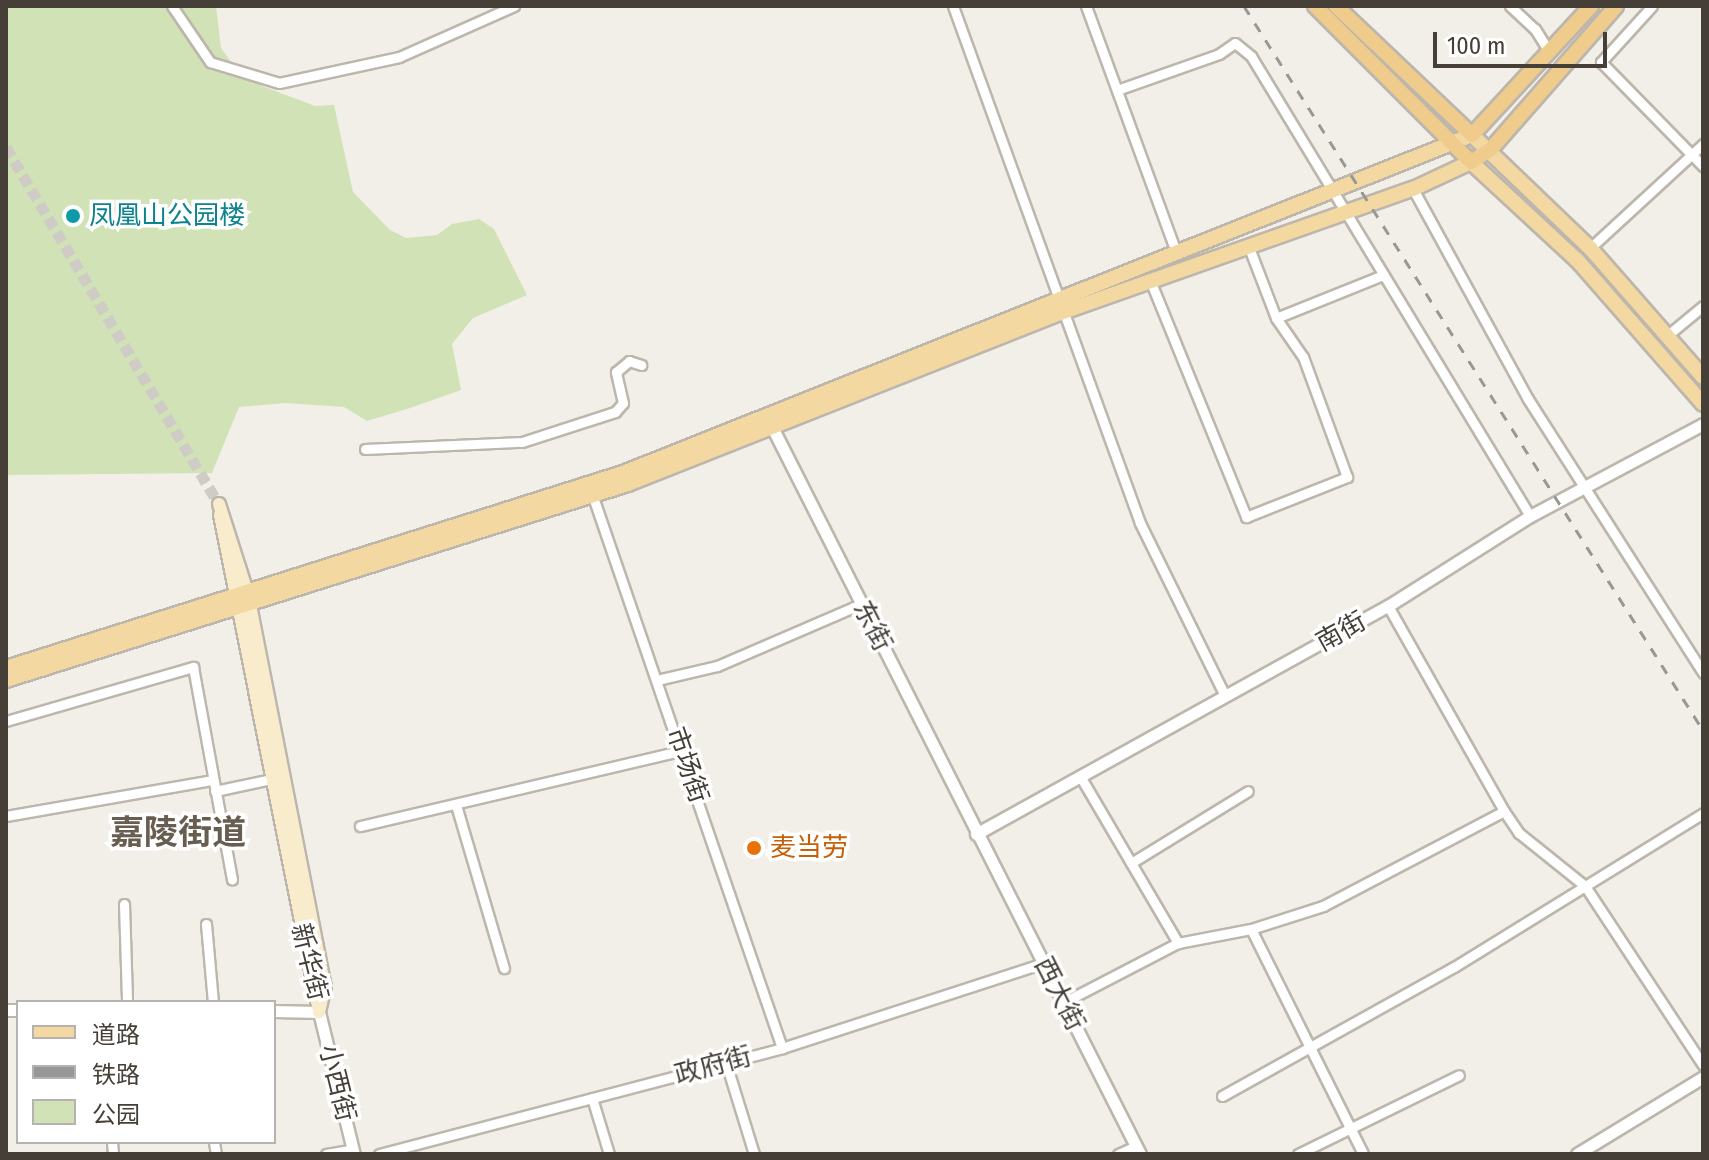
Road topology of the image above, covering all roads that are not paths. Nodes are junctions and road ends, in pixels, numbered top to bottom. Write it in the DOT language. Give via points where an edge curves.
graph roads {
  1 [pos="172,6"];
  2 [pos="514,6"];
  3 [pos="953,6"];
  4 [pos="1086,6"];
  5 [pos="1315,6"];
  6 [pos="1336,6"];
  7 [pos="1510,6"];
  8 [pos="1591,6"];
  9 [pos="1616,6"];
  10 [pos="1652,6"];
  11 [pos="1554,48"];
  12 [pos="1117,90"];
  13 [pos="1472,135"];
  14 [pos="1703,144"];
  15 [pos="1451,146"];
  16 [pos="1491,149"];
  17 [pos="1692,154"];
  18 [pos="1471,162"];
  19 [pos="1703,166"];
  20 [pos="1413,189"];
  21 [pos="1333,194"];
  22 [pos="1343,211"];
  23 [pos="1248,245"];
  24 [pos="1590,248"];
  25 [pos="1178,255"];
  26 [pos="1383,275"];
  27 [pos="1150,280"];
  28 [pos="1703,306"];
  29 [pos="1058,307"];
  30 [pos="1276,318"];
  31 [pos="1669,334"];
  32 [pos="641,365"];
  33 [pos="1703,377"];
  34 [pos="1703,404"];
  35 [pos="771,424"];
  36 [pos="1703,424"];
  37 [pos="365,449"];
  38 [pos="1586,486"];
  39 [pos="590,490"];
  40 [pos="1530,516"];
  41 [pos="243,603"];
  42 [pos="861,604"];
  43 [pos="1388,606"];
  44 [pos="6,668"];
  45 [pos="1703,673"];
  46 [pos="6,680"];
  47 [pos="657,680"];
  48 [pos="1225,696"];
  49 [pos="6,721"];
  50 [pos="681,751"];
  51 [pos="1080,776"];
  52 [pos="271,779"];
  53 [pos="213,780"];
  54 [pos="215,791"];
  55 [pos="1248,791"];
  56 [pos="456,805"];
  57 [pos="1504,811"];
  58 [pos="1703,813"];
  59 [pos="6,816"];
  60 [pos="360,826"];
  61 [pos="976,834"];
  62 [pos="1131,863"];
  63 [pos="232,879"];
  64 [pos="1585,886"];
  65 [pos="124,904"];
  66 [pos="206,924"];
  67 [pos="1251,929"];
  68 [pos="1178,943"];
  69 [pos="1043,963"];
  70 [pos="504,968"];
  71 [pos="127,1000"];
  72 [pos="213,1000"];
  73 [pos="1064,1002"];
  74 [pos="276,1011"];
  75 [pos="319,1012"];
  76 [pos="1310,1047"];
  77 [pos="782,1048"];
  78 [pos="726,1063"];
  79 [pos="1703,1065"];
  80 [pos="1459,1075"];
  81 [pos="1703,1077"];
  82 [pos="1222,1096"];
  83 [pos="592,1098"];
  84 [pos="1350,1128"];
  85 [pos="1138,1150"];
  86 [pos="353,1152"];
  87 [pos="326,1154"];
  88 [pos="379,1154"];
  89 [pos="609,1154"];
  90 [pos="754,1154"];
  91 [pos="1118,1154"];
  92 [pos="1298,1154"];
  93 [pos="1363,1154"];
  94 [pos="1577,1154"];
  1 -- 2 [label="street" via="210,62 279,83 399,57"];
  3 -- 29 [label="street"];
  4 -- 12 [label="street"];
  5 -- 15 [label="highway"];
  6 -- 13 [label="highway"];
  7 -- 11 [label="street"];
  8 -- 11 [label="highway"];
  9 -- 16 [label="highway"];
  10 -- 17 [label="street" via="1601,62"];
  11 -- 13 [label="highway"];
  12 -- 21 [label="street" via="1235,43 1264,72"];
  12 -- 25 [label="street"];
  13 -- 15 [label="main road"];
  13 -- 16 [label="main road"];
  14 -- 17 [label="street"];
  15 -- 18 [label="highway"];
  15 -- 21 [label="main road"];
  16 -- 18 [label="highway"];
  16 -- 24 [label="main road"];
  17 -- 19 [label="street"];
  17 -- 24 [label="street"];
  18 -- 20 [label="main road"];
  18 -- 34 [label="main road" via="1577,260"];
  20 -- 22 [label="main road"];
  20 -- 38 [label="street" via="1528,399"];
  21 -- 22 [label="street"];
  21 -- 25 [label="main road"];
  22 -- 23 [label="main road"];
  22 -- 26 [label="street"];
  23 -- 27 [label="main road"];
  23 -- 30 [label="street"];
  24 -- 31 [label="main road"];
  25 -- 29 [label="main road"];
  26 -- 30 [label="street"];
  26 -- 40 [label="street"];
  27 -- 29 [label="main road"];
  27 -- 30 [label="street" via="1246,517 1347,477 1303,357"];
  28 -- 31 [label="street"];
  29 -- 35 [label="main road"];
  29 -- 48 [label="street" via="1140,523"];
  31 -- 33 [label="main road"];
  32 -- 37 [label="street" via="629,361 616,372 623,403 615,412 522,442"];
  35 -- 39 [label="main road"];
  35 -- 42 [label="street, 东街"];
  36 -- 38 [label="street, 南街"];
  38 -- 40 [label="street, 南街"];
  38 -- 45 [label="street"];
  39 -- 41 [label="main road"];
  39 -- 47 [label="street, 市场街"];
  40 -- 43 [label="street, 南街"];
  41 -- 41 [label="main road, 新华街" via="219,504"];
  41 -- 44 [label="main road"];
  41 -- 46 [label="main road"];
  41 -- 52 [label="main road, 新华街"];
  41 -- 75 [label="main road, 新华街" via="325,986"];
  42 -- 47 [label="street" via="717,666"];
  42 -- 61 [label="street, 东街"];
  43 -- 48 [label="street, 南街"];
  43 -- 57 [label="street"];
  47 -- 50 [label="street, 市场街"];
  48 -- 51 [label="street, 南街"];
  49 -- 53 [label="street" via="193,667"];
  50 -- 56 [label="street"];
  50 -- 77 [label="street, 市场街"];
  51 -- 61 [label="street, 南街"];
  51 -- 62 [label="street"];
  52 -- 54 [label="street"];
  52 -- 75 [label="main road, 新华街"];
  53 -- 54 [label="street"];
  53 -- 59 [label="street"];
  54 -- 63 [label="street"];
  55 -- 62 [label="street"];
  56 -- 60 [label="street"];
  56 -- 70 [label="street"];
  57 -- 64 [label="street" via="1519,833"];
  57 -- 67 [label="street" via="1323,906"];
  58 -- 64 [label="street"];
  61 -- 69 [label="street, 西大街"];
  62 -- 68 [label="street"];
  64 -- 76 [label="street"];
  64 -- 79 [label="street"];
  65 -- 71 [label="street"];
  66 -- 72 [label="street"];
  67 -- 68 [label="street"];
  67 -- 76 [label="street"];
  68 -- 73 [label="street"];
  69 -- 73 [label="street, 西大街"];
  69 -- 77 [label="street, 政府街"];
  73 -- 85 [label="street, 西大街"];
  74 -- 75 [label="street"];
  75 -- 86 [label="street, 小西街"];
  76 -- 82 [label="street"];
  76 -- 84 [label="street"];
  77 -- 78 [label="street, 政府街"];
  78 -- 83 [label="street, 政府街"];
  78 -- 90 [label="street"];
  80 -- 84 [label="street"];
  81 -- 94 [label="street"];
  83 -- 88 [label="street, 政府街"];
  83 -- 89 [label="street"];
  84 -- 92 [label="street"];
  84 -- 93 [label="street"];
  85 -- 91 [label="street"];
  86 -- 87 [label="street"];
}
